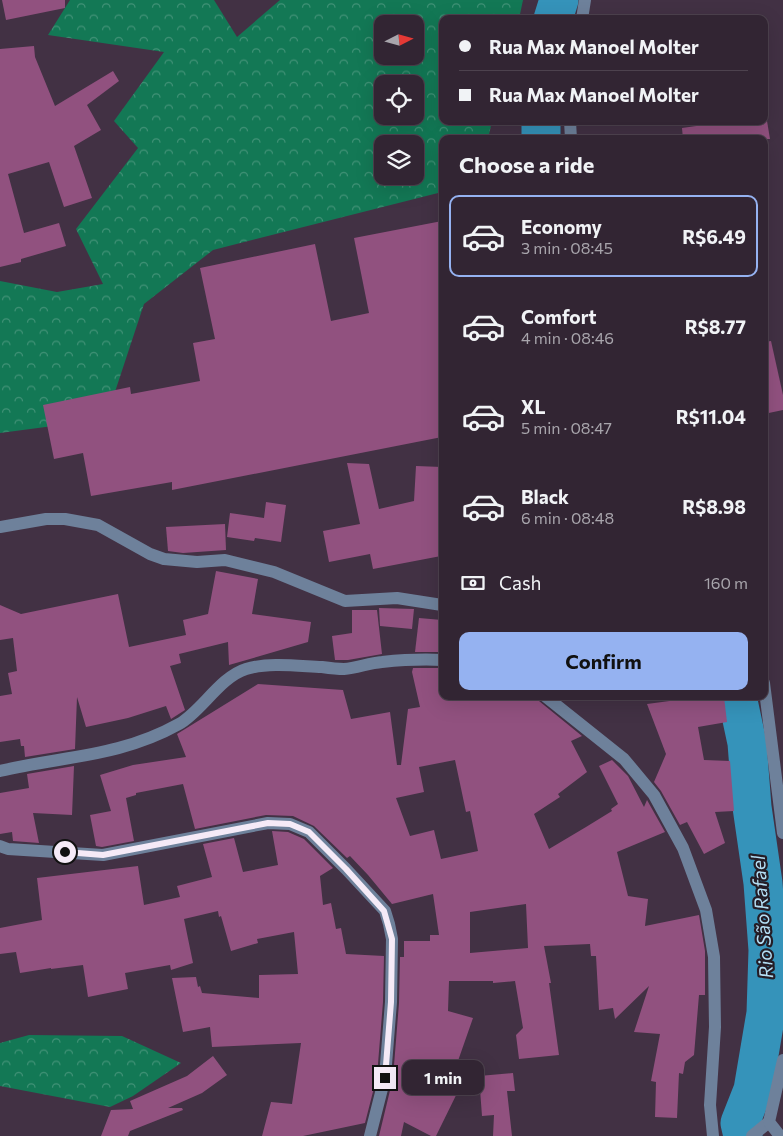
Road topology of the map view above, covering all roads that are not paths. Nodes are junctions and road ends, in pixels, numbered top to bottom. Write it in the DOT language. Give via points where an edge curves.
graph roads {
  1 [pos="585,0"];
  2 [pos="583,15"];
  3 [pos="0,527"];
  4 [pos="439,605"];
  5 [pos="439,660"];
  6 [pos="550,700"];
  7 [pos="766,700"];
  8 [pos="0,771"];
  9 [pos="783,833"];
  10 [pos="0,846"];
  11 [pos="783,1060"];
  12 [pos="769,1122"];
  13 [pos="370,1136"];
  14 [pos="713,1136"];
  15 [pos="752,1136"];
  16 [pos="780,1136"];
  1 -- 2 [label="street"];
  3 -- 4 [label="street" via="65,519 98,525 164,559 224,560 274,572 345,601 397,598"];
  5 -- 8 [label="street" via="380,662 344,669 257,666 243,670 225,683 181,723 146,741"];
  6 -- 14 [label="street" via="624,759 654,795 683,848 706,910 714,957 715,1027 710,1105"];
  7 -- 9 [label="street"];
  10 -- 13 [label="street" via="103,855 268,823 290,824 309,832 384,911 389,924 392,939 391,1002 386,1068"];
  11 -- 12 [label="street"];
  12 -- 15 [label="street"];
  12 -- 16 [label="street"];
}
